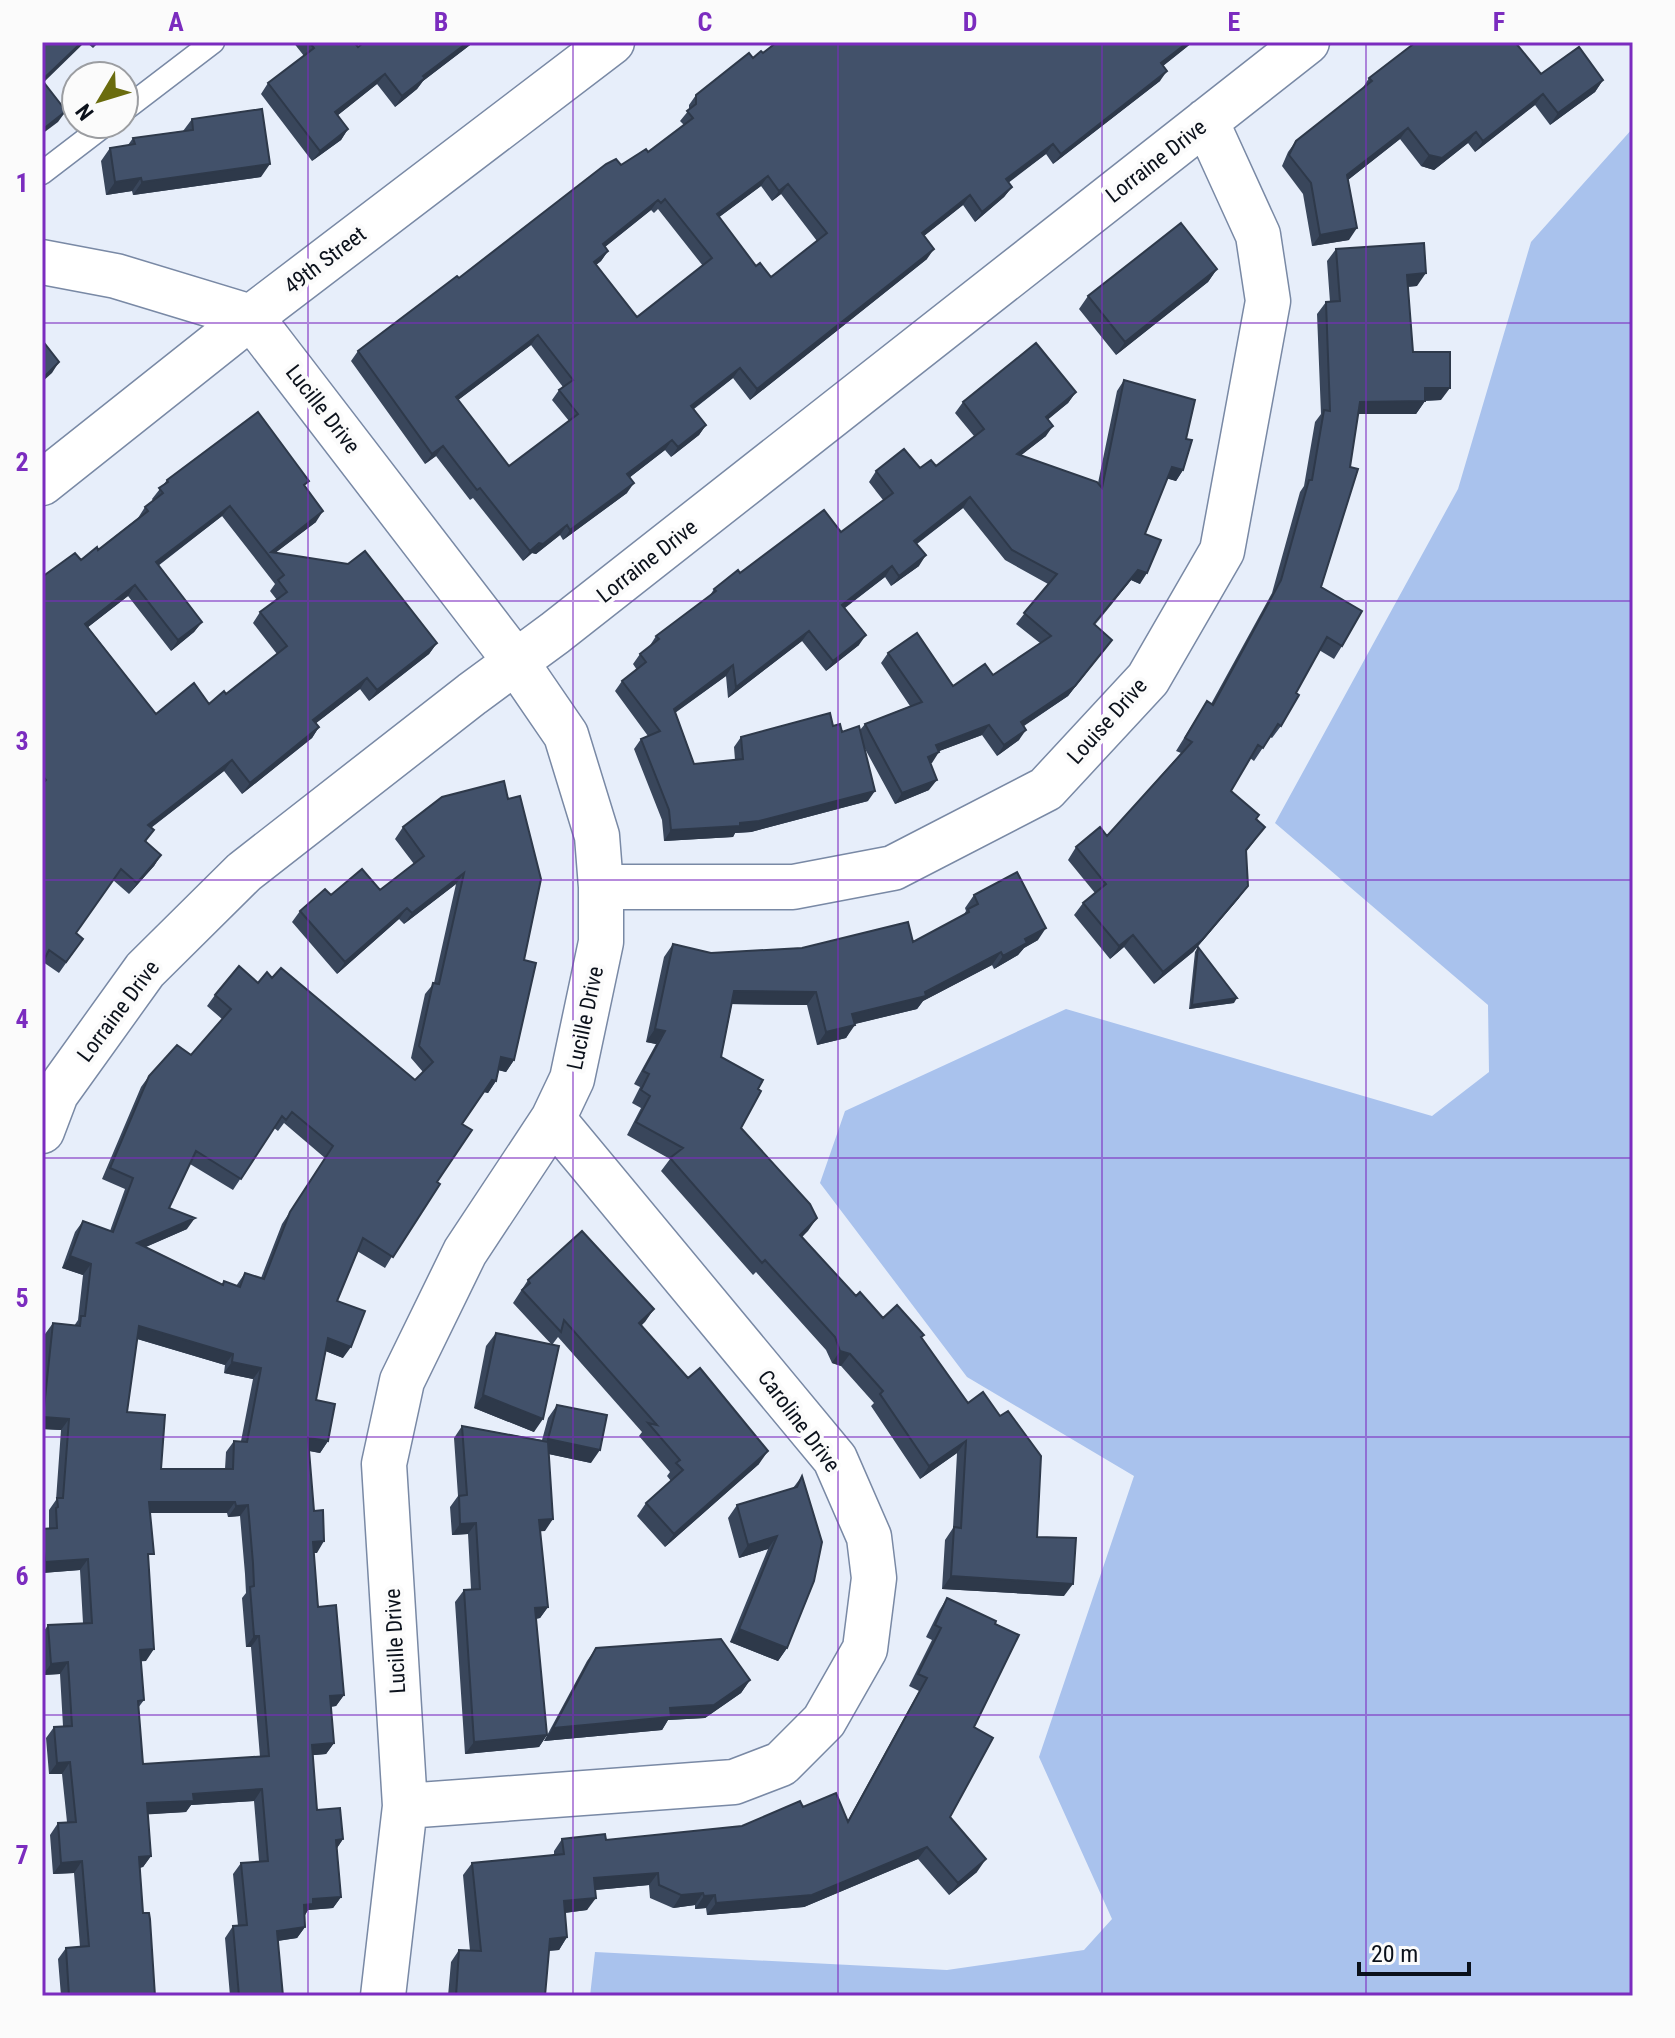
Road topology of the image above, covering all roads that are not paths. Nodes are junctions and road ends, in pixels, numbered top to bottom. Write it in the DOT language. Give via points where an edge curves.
graph roads {
  1 [pos="213,42"];
  2 [pos="612,42"];
  3 [pos="1307,42"];
  4 [pos="140,98"];
  5 [pos="1206,121"];
  6 [pos="85,140"];
  7 [pos="42,173"];
  8 [pos="42,262"];
  9 [pos="251,317"];
  10 [pos="42,483"];
  11 [pos="516,662"];
  12 [pos="601,887"];
  13 [pos="553,1119"];
  14 [pos="42,1131"];
  15 [pos="405,1806"];
  16 [pos="383,1996"];
  1 -- 4 [label="lane"];
  2 -- 9 [label="street, 49th Street"];
  3 -- 5 [label="street, Lorraine Drive"];
  5 -- 11 [label="street, Lorraine Drive"];
  5 -- 12 [label="street, Louise Drive" via="1258,235 1268,301 1222,551 1148,679 1046,789 893,868 793,887"];
  6 -- 7 [label="lane"];
  8 -- 9 [label="street" via="116,276"];
  9 -- 10 [label="street, 49th Street"];
  9 -- 11 [label="street, Lucille Drive"];
  11 -- 12 [label="street, Lucille Drive" via="566,735 597,836"];
  11 -- 14 [label="street, Lorraine Drive" via="244,872 145,970 56,1094"];
  12 -- 13 [label="street, Lucille Drive" via="601,942 572,1079"];
  13 -- 15 [label="street, Lucille Drive" via="465,1252 402,1381 390,1430 384,1464"];
  13 -- 15 [label="street, Caroline Drive" via="835,1459 869,1537 874,1578 865,1649 824,1721 792,1754 781,1764 734,1782"];
  15 -- 16 [label="street, Lucille Drive"];
}
